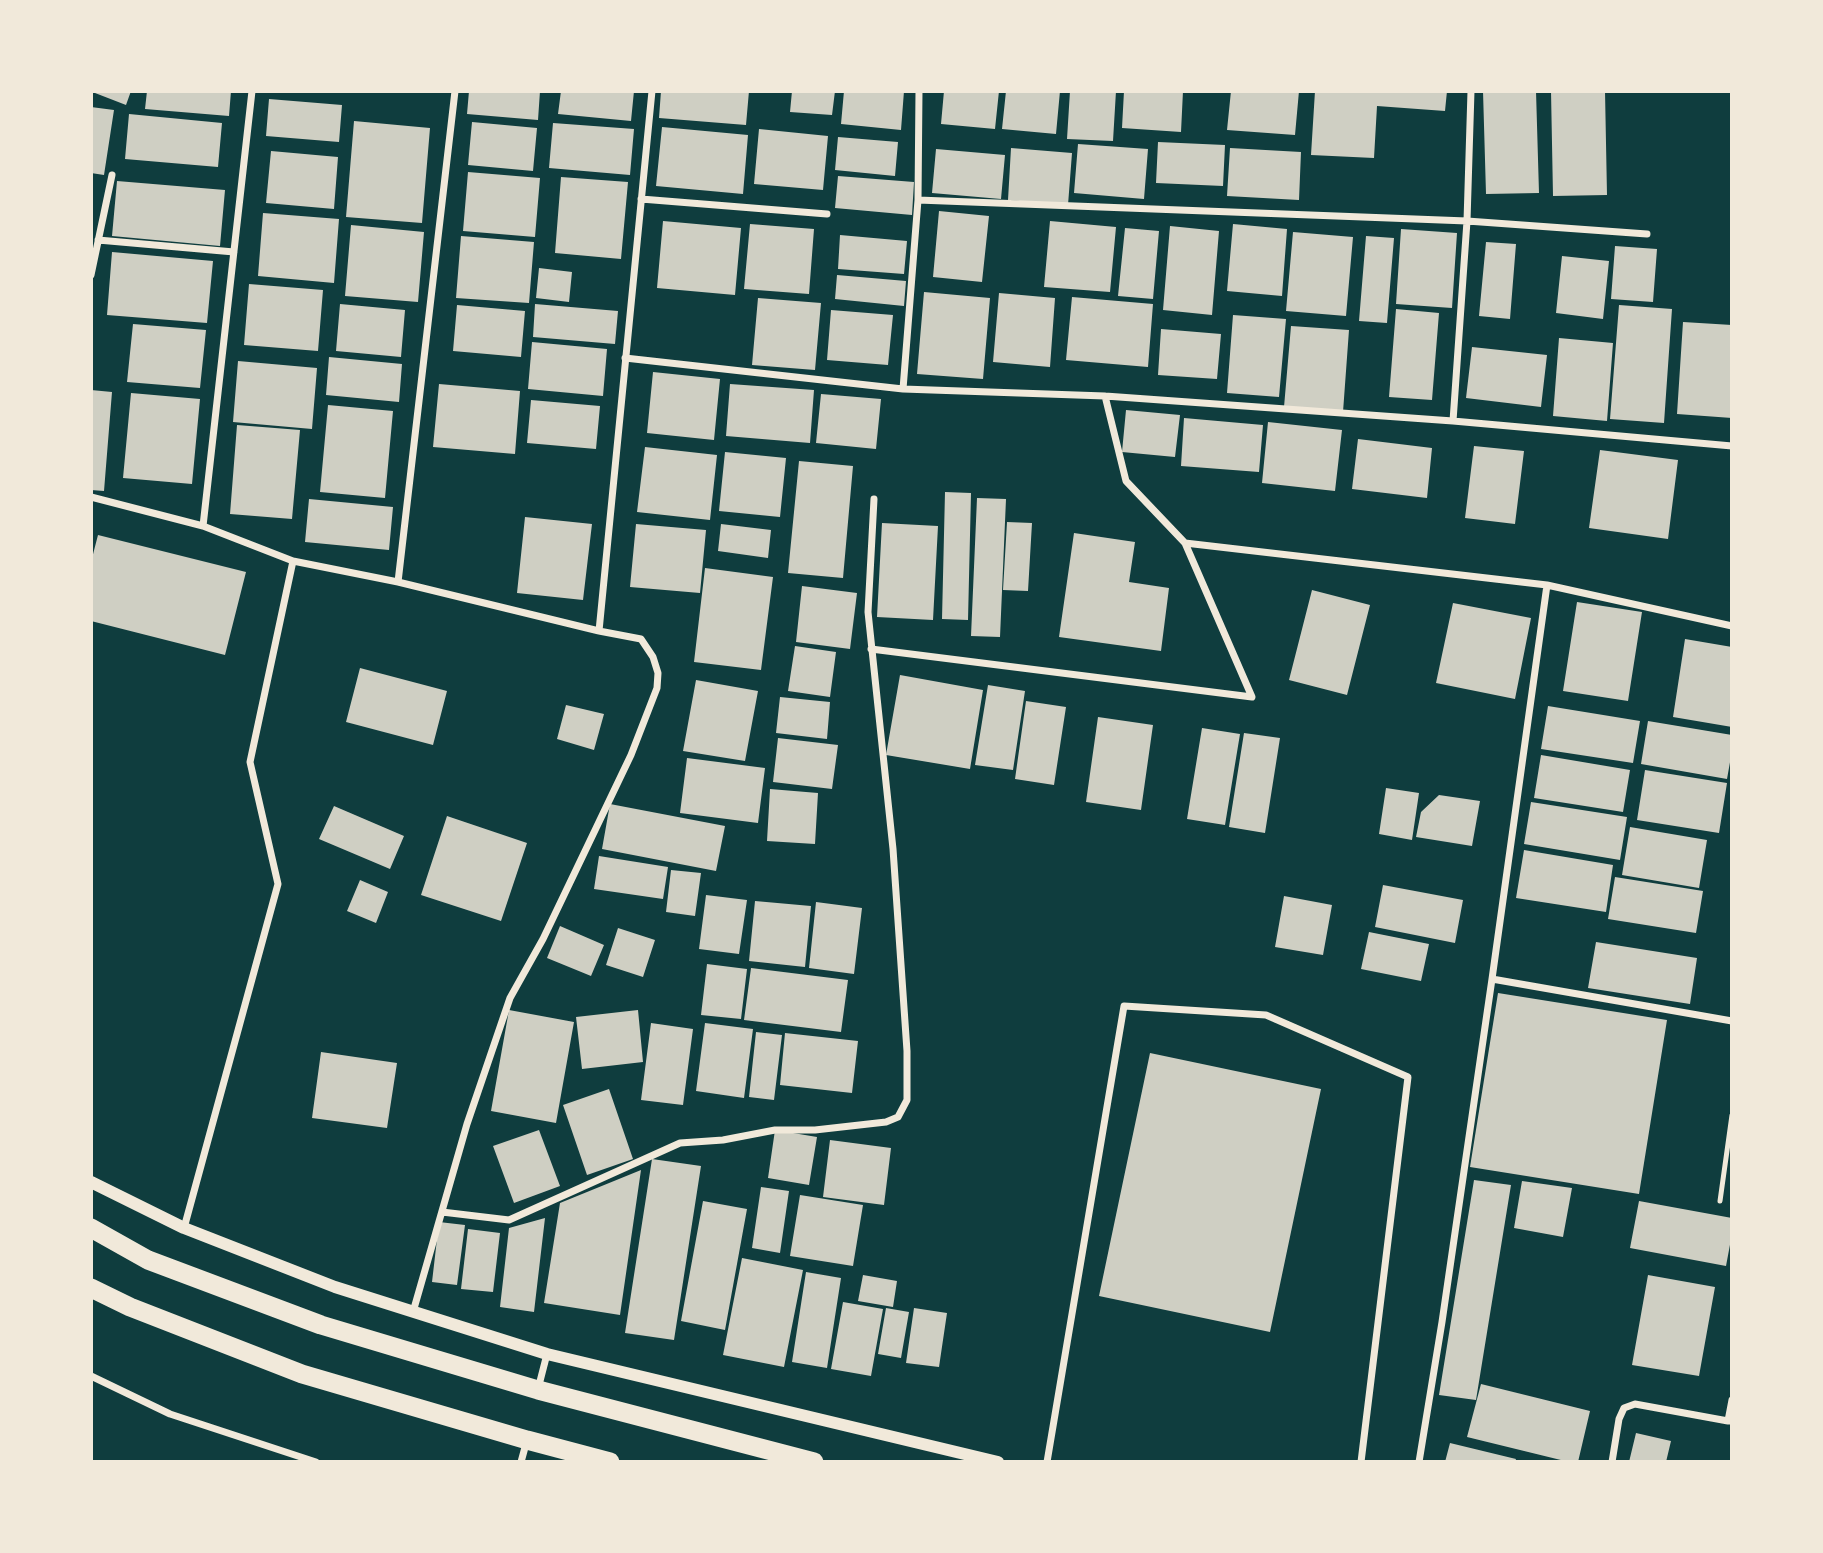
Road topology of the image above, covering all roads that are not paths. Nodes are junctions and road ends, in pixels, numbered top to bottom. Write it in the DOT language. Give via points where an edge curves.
graph roads {
  1 [pos="252,91"];
  2 [pos="455,91"];
  3 [pos="652,91"];
  4 [pos="919,91"];
  5 [pos="1471,91"];
  6 [pos="112,175"];
  7 [pos="641,199"];
  8 [pos="918,200"];
  9 [pos="827,214"];
  10 [pos="1466,221"];
  11 [pos="1647,234"];
  12 [pos="99,240"];
  13 [pos="234,252"];
  14 [pos="91,275"];
  15 [pos="625,358"];
  16 [pos="903,389"];
  17 [pos="1105,396"];
  18 [pos="1452,421"];
  19 [pos="1732,446"];
  20 [pos="91,497"];
  21 [pos="874,499"];
  22 [pos="204,526"];
  23 [pos="1185,543"];
  24 [pos="293,561"];
  25 [pos="398,582"];
  26 [pos="1547,585"];
  27 [pos="1732,626"];
  28 [pos="599,631"];
  29 [pos="871,649"];
  30 [pos="1492,979"];
  31 [pos="1732,1021"];
  32 [pos="1732,1115"];
  33 [pos="91,1182"];
  34 [pos="1720,1201"];
  35 [pos="442,1212"];
  36 [pos="91,1228"];
  37 [pos="184,1228"];
  38 [pos="91,1288"];
  39 [pos="413,1312"];
  40 [pos="547,1354"];
  41 [pos="91,1376"];
  42 [pos="538,1390"];
  43 [pos="1732,1400"];
  44 [pos="1730,1421"];
  45 [pos="527,1440"];
  46 [pos="316,1462"];
  47 [pos="522,1462"];
  48 [pos="610,1462"];
  49 [pos="814,1462"];
  50 [pos="998,1462"];
  51 [pos="1047,1462"];
  52 [pos="1361,1462"];
  53 [pos="1419,1462"];
  54 [pos="1612,1462"];
  1 -- 13 [label="street"];
  2 -- 25 [label="street"];
  3 -- 7 [label="street"];
  4 -- 8 [label="street"];
  5 -- 10 [label="street"];
  6 -- 12 [label="street"];
  7 -- 9 [label="street"];
  7 -- 15 [label="street"];
  8 -- 10 [label="street"];
  8 -- 16 [label="street"];
  10 -- 11 [label="street"];
  10 -- 18 [label="street"];
  12 -- 13 [label="street"];
  12 -- 14 [label="street"];
  13 -- 22 [label="street"];
  15 -- 16 [label="street"];
  15 -- 28 [label="street"];
  16 -- 17 [label="street"];
  17 -- 18 [label="street"];
  17 -- 23 [label="street" via="1126,481"];
  18 -- 19 [label="street"];
  20 -- 22 [label="street"];
  21 -- 29 [label="street" via="867,612"];
  22 -- 24 [label="street"];
  23 -- 26 [label="street"];
  23 -- 29 [label="street" via="1252,697"];
  24 -- 25 [label="street"];
  24 -- 37 [label="street" via="250,762 278,884"];
  25 -- 28 [label="street"];
  26 -- 27 [label="street"];
  26 -- 30 [label="street"];
  28 -- 35 [label="street" via="641,639 653,657 657,688 631,755 510,998"];
  29 -- 35 [label="street" via="893,849 907,1051 907,1100 898,1117 886,1122 680,1143 509,1220"];
  30 -- 31 [label="street"];
  30 -- 53 [label="street"];
  32 -- 34 [label="lane"];
  33 -- 37 [label="street"];
  35 -- 39 [label="street"];
  36 -- 42 [label="highway" via="148,1260 321,1325"];
  37 -- 39 [label="street"];
  38 -- 45 [label="highway" via="302,1374"];
  39 -- 40 [label="street"];
  40 -- 42 [label="street"];
  40 -- 50 [label="street"];
  41 -- 46 [label="street" via="170,1413"];
  42 -- 49 [label="highway"];
  43 -- 44 [label="street"];
  44 -- 54 [label="street" via="1635,1404 1624,1408 1619,1419"];
  45 -- 47 [label="street"];
  45 -- 48 [label="highway"];
  51 -- 52 [label="street" via="1124,1006 1266,1015 1408,1077"];
}
